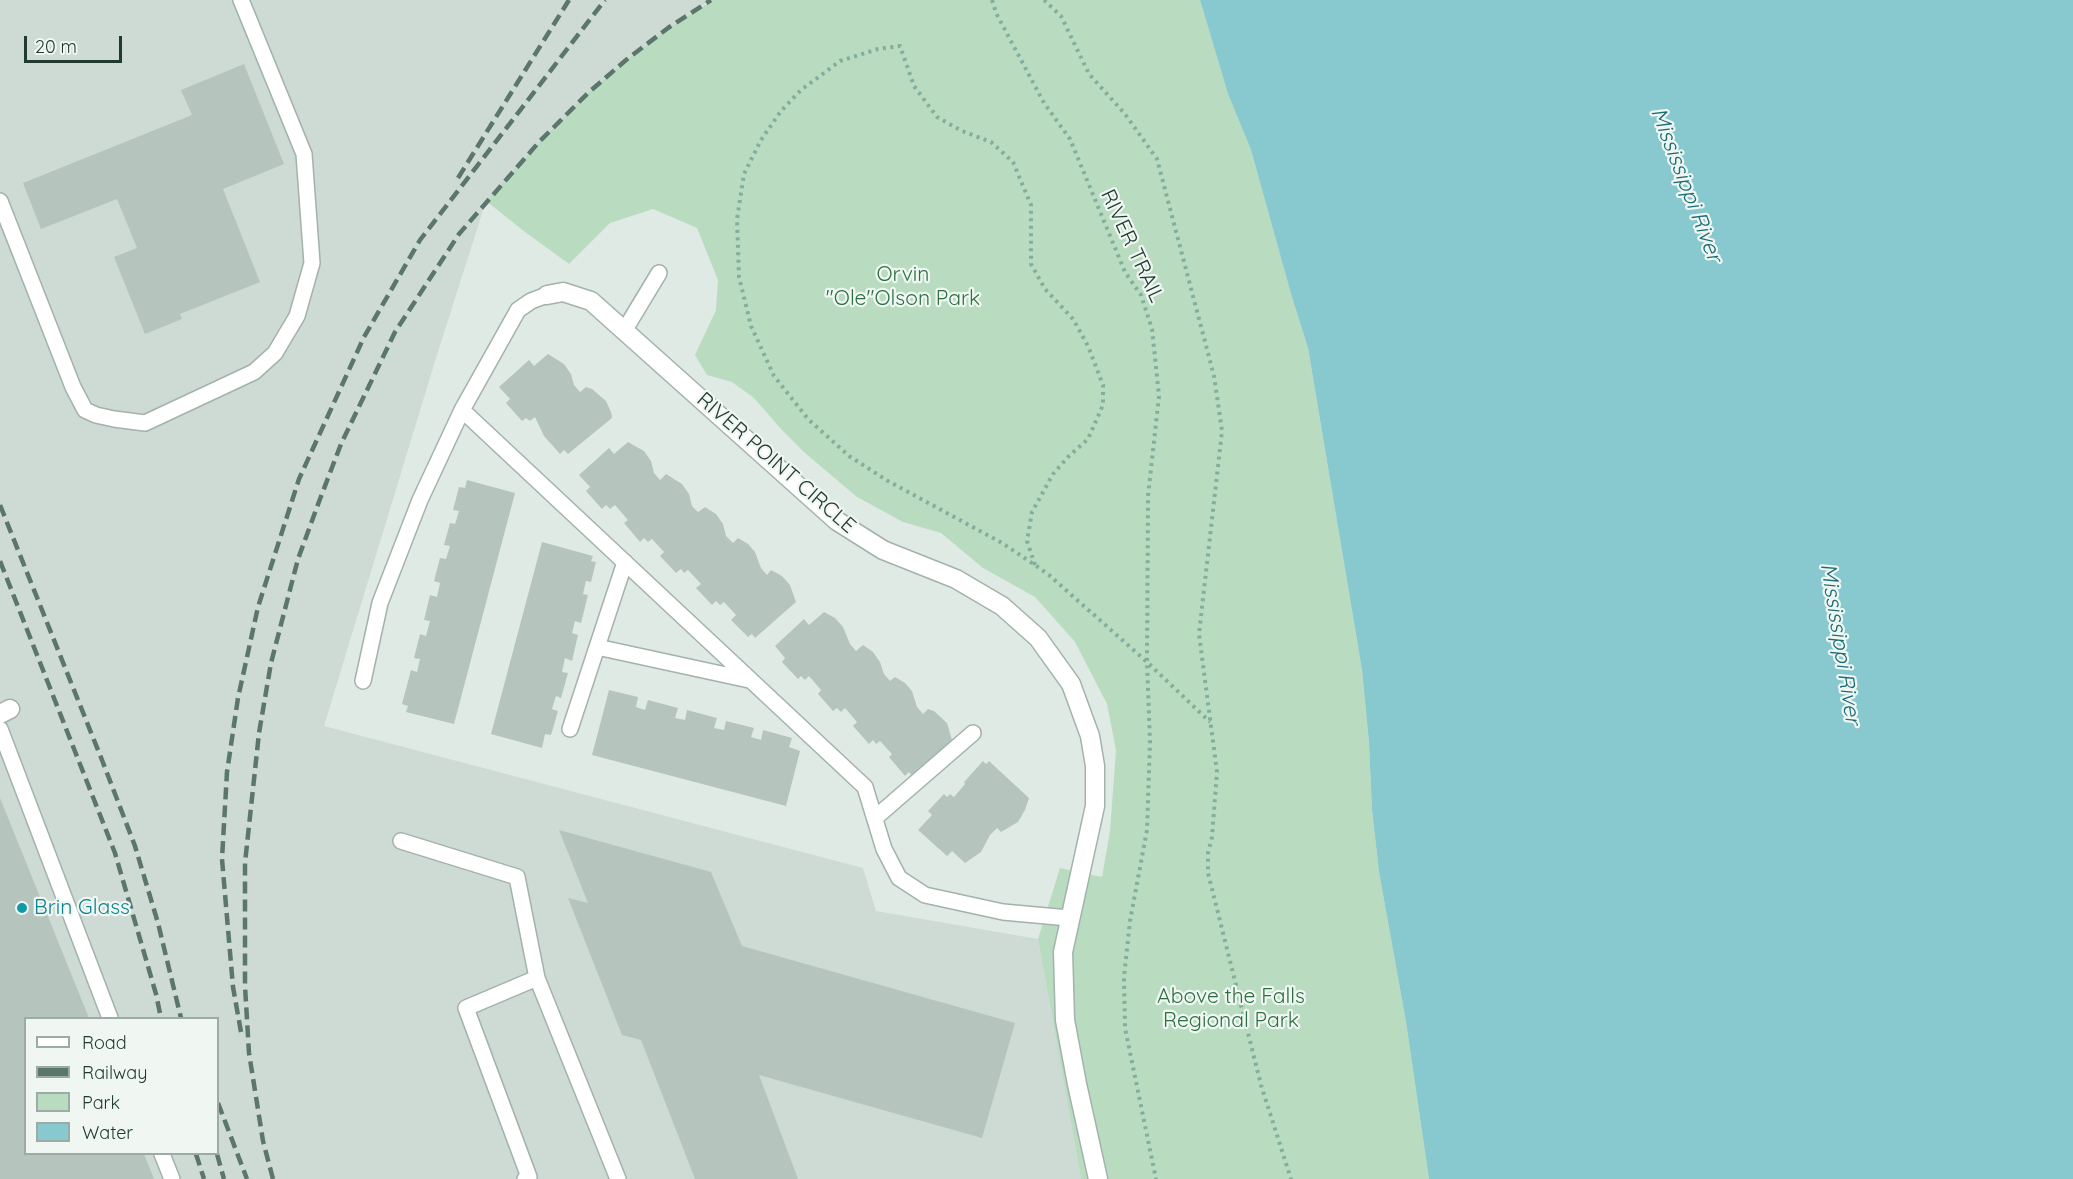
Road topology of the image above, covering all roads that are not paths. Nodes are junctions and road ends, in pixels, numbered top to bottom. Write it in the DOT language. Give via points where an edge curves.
graph roads {
  1 [pos="241,0"];
  2 [pos="0,201"];
  3 [pos="659,273"];
  4 [pos="548,295"];
  5 [pos="624,331"];
  6 [pos="462,410"];
  7 [pos="625,562"];
  8 [pos="597,647"];
  9 [pos="751,680"];
  10 [pos="363,681"];
  11 [pos="0,729"];
  12 [pos="570,729"];
  13 [pos="973,733"];
  14 [pos="875,818"];
  15 [pos="401,841"];
  16 [pos="1069,918"];
  17 [pos="537,978"];
  18 [pos="110,1017"];
  19 [pos="162,1155"];
  20 [pos="172,1179"];
  21 [pos="525,1179"];
  22 [pos="618,1179"];
  23 [pos="1098,1179"];
  1 -- 2 [label="lane" via="304,154 312,263 297,316 275,353 254,372 145,423 85,410"];
  3 -- 5 [label="lane"];
  4 -- 5 [label="street, RIVER POINT CIRCLE" via="563,292 591,301"];
  4 -- 6 [label="lane" via="518,310"];
  5 -- 16 [label="street, RIVER POINT CIRCLE" via="837,521 883,550 956,579 1002,606 1038,638 1071,684 1090,736 1095,766 1095,806"];
  6 -- 7 [label="lane"];
  6 -- 10 [label="lane" via="420,500 380,603"];
  7 -- 8 [label="lane"];
  7 -- 9 [label="lane"];
  8 -- 9 [label="lane"];
  8 -- 12 [label="lane"];
  9 -- 14 [label="lane" via="865,787"];
  11 -- 18 [label="lane"];
  13 -- 14 [label="lane"];
  14 -- 16 [label="lane" via="899,878 925,896 1003,912"];
  15 -- 17 [label="lane" via="517,877"];
  16 -- 23 [label="street, RIVER POINT CIRCLE" via="1063,952 1065,1020"];
  17 -- 21 [label="lane" via="466,1008 529,1177"];
  17 -- 22 [label="lane"];
  19 -- 20 [label="lane"];
}
